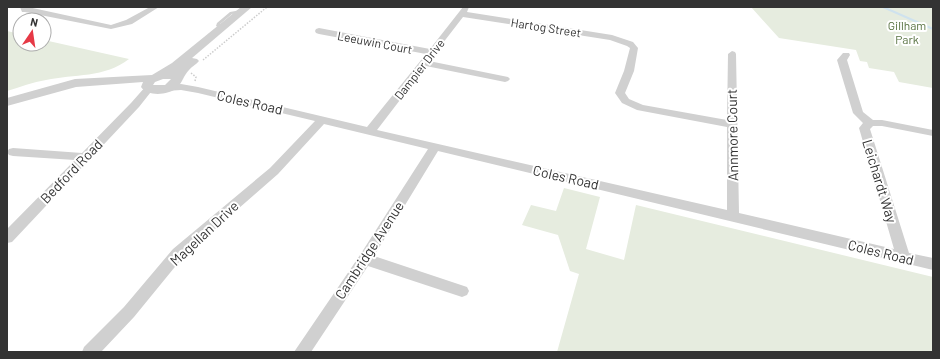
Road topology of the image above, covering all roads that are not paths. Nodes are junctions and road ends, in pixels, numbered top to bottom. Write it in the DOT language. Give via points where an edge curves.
graph roads {
  1 [pos="24,7"];
  2 [pos="155,7"];
  3 [pos="258,7"];
  4 [pos="244,9"];
  5 [pos="465,10"];
  6 [pos="319,31"];
  7 [pos="432,52"];
  8 [pos="732,54"];
  9 [pos="846,55"];
  10 [pos="424,63"];
  11 [pos="505,79"];
  12 [pos="177,80"];
  13 [pos="152,83"];
  14 [pos="196,86"];
  15 [pos="166,88"];
  16 [pos="7,102"];
  17 [pos="135,105"];
  18 [pos="7,108"];
  19 [pos="323,120"];
  20 [pos="870,123"];
  21 [pos="731,124"];
  22 [pos="371,130"];
  23 [pos="933,133"];
  24 [pos="435,147"];
  25 [pos="13,152"];
  26 [pos="84,157"];
  27 [pos="733,216"];
  28 [pos="7,238"];
  29 [pos="903,257"];
  30 [pos="365,259"];
  31 [pos="933,264"];
  32 [pos="462,291"];
  33 [pos="90,352"];
  34 [pos="302,352"];
  1 -- 2 [label="street" via="24,10 110,27 132,22"];
  3 -- 12 [label="street" via="186,66"];
  4 -- 13 [label="street, Bedford Road"];
  5 -- 7 [label="street, Dampier Drive"];
  5 -- 21 [label="street, Hartog Street" via="612,38 630,44 634,48 633,53 620,93 628,104"];
  6 -- 7 [label="street, Leeuwin Court"];
  7 -- 10 [label="street, Dampier Drive"];
  8 -- 21 [label="street, Annmore Court"];
  9 -- 20 [label="street" via="842,60 858,113"];
  10 -- 11 [label="street"];
  10 -- 22 [label="street, Dampier Drive"];
  12 -- 13 [label="street" via="175,76 170,75"];
  12 -- 14 [label="street, Coles Road"];
  12 -- 15 [label="street"];
  13 -- 15 [label="street" via="155,90"];
  13 -- 16 [label="street" via="82,82"];
  13 -- 17 [label="street, Bedford Road"];
  13 -- 18 [label="street" via="68,92"];
  14 -- 15 [label="street, Coles Road"];
  14 -- 19 [label="street, Coles Road"];
  15 -- 17 [label="street, Bedford Road"];
  17 -- 26 [label="street, Bedford Road"];
  19 -- 22 [label="street, Coles Road"];
  19 -- 33 [label="street, Magellan Drive" via="274,171 178,254 136,304"];
  20 -- 23 [label="street, Leichardt Way"];
  20 -- 29 [label="street, Leichardt Way" via="864,128"];
  21 -- 27 [label="street, Annmore Court"];
  22 -- 24 [label="street, Coles Road"];
  24 -- 27 [label="street, Coles Road"];
  24 -- 30 [label="street, Cambridge Avenue"];
  25 -- 26 [label="street"];
  26 -- 28 [label="street, Bedford Road"];
  27 -- 29 [label="street, Coles Road"];
  29 -- 31 [label="street, Coles Road"];
  30 -- 32 [label="street"];
  30 -- 34 [label="street, Cambridge Avenue"];
}
